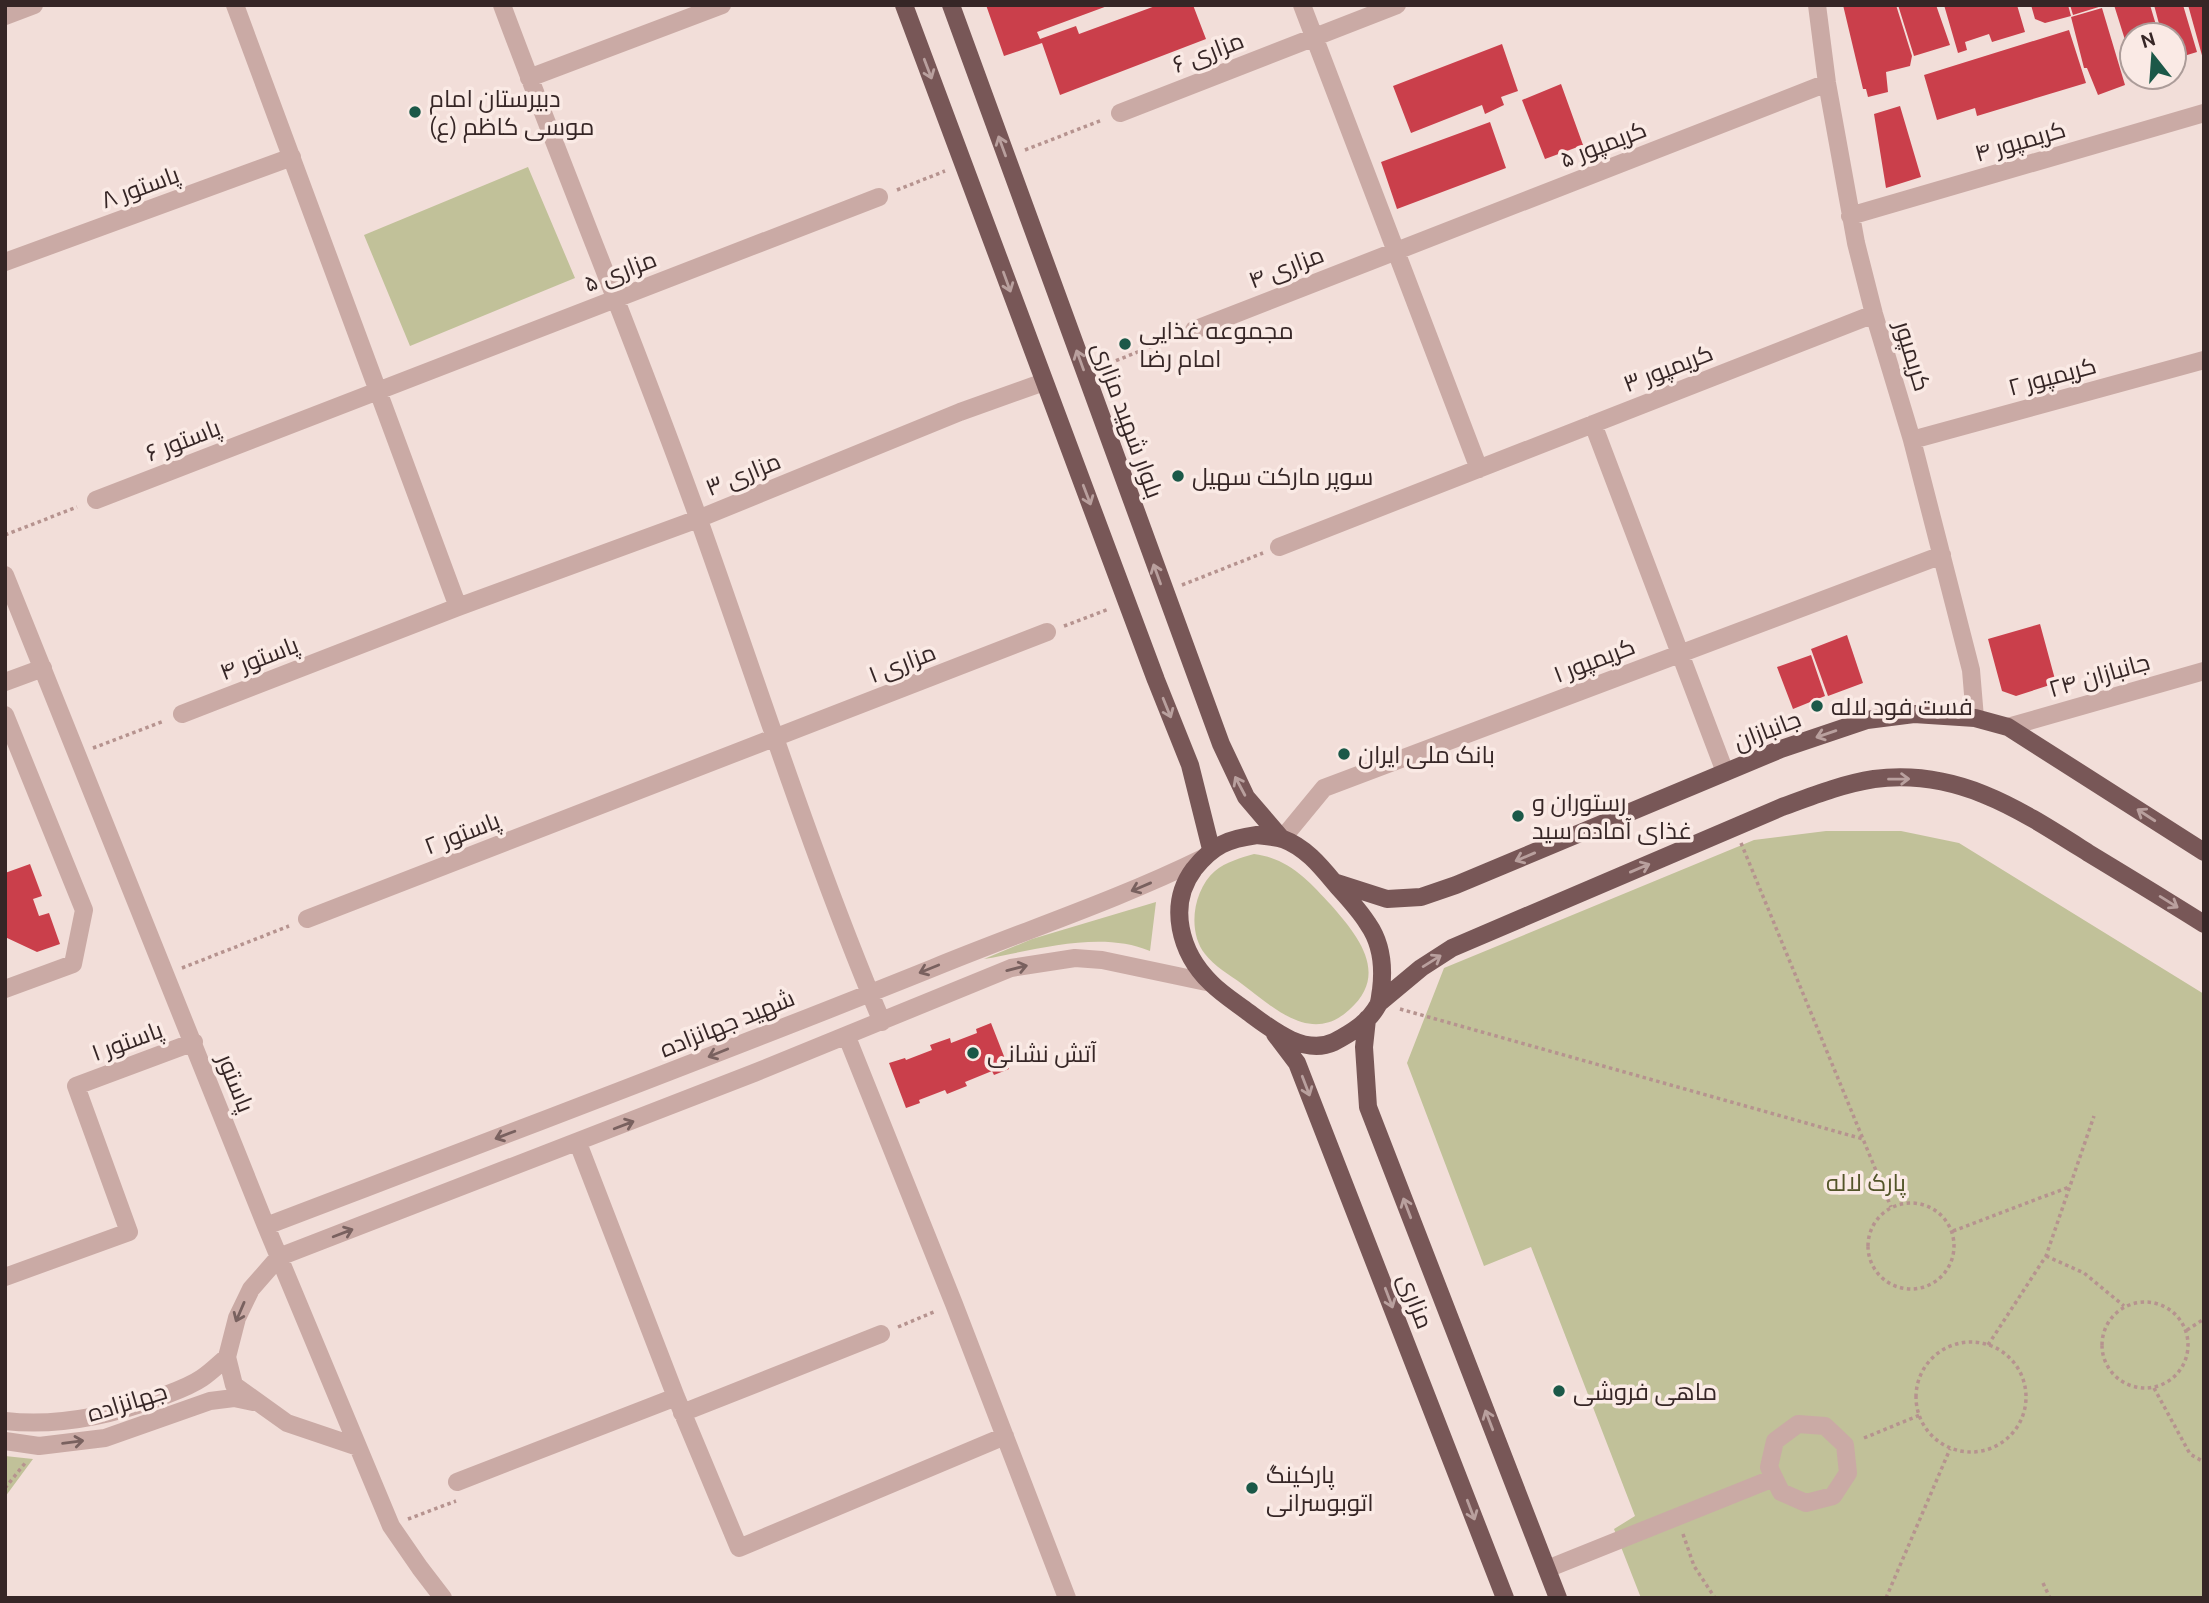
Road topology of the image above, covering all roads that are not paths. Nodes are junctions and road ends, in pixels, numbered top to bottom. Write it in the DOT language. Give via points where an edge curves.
graph roads {
  1 [pos="34,5"];
  2 [pos="235,5"];
  3 [pos="502,5"];
  4 [pos="722,5"];
  5 [pos="904,5"];
  6 [pos="951,5"];
  7 [pos="1302,5"];
  8 [pos="1397,5"];
  9 [pos="1817,5"];
  10 [pos="5,16"];
  11 [pos="1315,37"];
  12 [pos="529,78"];
  13 [pos="1827,83"];
  14 [pos="1120,113"];
  15 [pos="2204,113"];
  16 [pos="292,158"];
  17 [pos="879,197"];
  18 [pos="1850,216"];
  19 [pos="1396,251"];
  20 [pos="5,262"];
  21 [pos="616,298"];
  22 [pos="1874,314"];
  23 [pos="1194,330"];
  24 [pos="2204,360"];
  25 [pos="1044,382"];
  26 [pos="378,391"];
  27 [pos="1593,424"];
  28 [pos="1912,440"];
  29 [pos="1479,468"];
  30 [pos="96,499"];
  31 [pos="698,519"];
  32 [pos="1279,547"];
  33 [pos="1942,555"];
  34 [pos="5,575"];
  35 [pos="458,607"];
  36 [pos="1047,632"];
  37 [pos="1681,654"];
  38 [pos="43,668"];
  39 [pos="2204,671"];
  40 [pos="5,682"];
  41 [pos="182,714"];
  42 [pos="5,715"];
  43 [pos="1975,718"];
  44 [pos="2008,727"];
  45 [pos="775,739"];
  46 [pos="1725,772"];
  47 [pos="1282,839"];
  48 [pos="2204,852"];
  49 [pos="1207,853"];
  50 [pos="1334,882"];
  51 [pos="307,919"];
  52 [pos="2204,924"];
  53 [pos="1211,983"];
  54 [pos="5,989"];
  55 [pos="870,993"];
  56 [pos="1379,1003"];
  57 [pos="1367,1019"];
  58 [pos="882,1022"];
  59 [pos="1270,1029"];
  60 [pos="847,1037"];
  61 [pos="194,1042"];
  62 [pos="578,1143"];
  63 [pos="266,1226"];
  64 [pos="279,1257"];
  65 [pos="5,1277"];
  66 [pos="881,1334"];
  67 [pos="228,1357"];
  68 [pos="260,1404"];
  69 [pos="679,1405"];
  70 [pos="5,1421"];
  71 [pos="1005,1436"];
  72 [pos="5,1441"];
  73 [pos="358,1447"];
  74 [pos="1774,1478"];
  75 [pos="457,1482"];
  76 [pos="1547,1569"];
  77 [pos="443,1598"];
  78 [pos="1066,1598"];
  79 [pos="1505,1598"];
  80 [pos="1558,1598"];
  1 -- 10 [label="street"];
  2 -- 16 [label="street"];
  3 -- 12 [label="street"];
  4 -- 12 [label="street"];
  5 -- 25 [label="main road, one-way"];
  47 -- 6 [label="main road, بلوار شهید مزاری, one-way" via="1246,797 1232,770"];
  7 -- 11 [label="street"];
  8 -- 11 [label="street, مزاری ۶"];
  9 -- 13 [label="street, کریمپور"];
  11 -- 14 [label="street, مزاری ۶"];
  11 -- 19 [label="street"];
  12 -- 21 [label="street"];
  13 -- 18 [label="street, کریمپور"];
  13 -- 19 [label="street, کریمپور ۵"];
  15 -- 18 [label="street, کریمپور ۴"];
  16 -- 20 [label="street, پاستور ۸"];
  16 -- 26 [label="street"];
  17 -- 21 [label="street, مزاری ۵"];
  18 -- 22 [label="street, کریمپور"];
  19 -- 23 [label="street, مزاری ۴"];
  19 -- 29 [label="street"];
  21 -- 26 [label="street, مزاری ۵"];
  21 -- 31 [label="street"];
  22 -- 27 [label="street, کریمپور ۳"];
  22 -- 28 [label="street, کریمپور"];
  24 -- 28 [label="street, کریمپور ۲"];
  25 -- 31 [label="street, مزاری ۳"];
  25 -- 49 [label="main road, one-way" via="1190,765"];
  26 -- 30 [label="street, پاستور ۶"];
  26 -- 35 [label="street"];
  27 -- 29 [label="street, کریمپور ۳"];
  27 -- 37 [label="street"];
  28 -- 33 [label="street, کریمپور"];
  29 -- 32 [label="street, کریمپور ۳"];
  31 -- 35 [label="street, مزاری ۳"];
  31 -- 45 [label="street"];
  33 -- 37 [label="street, کریمپور ۱"];
  33 -- 43 [label="street, کریمپور" via="1971,670"];
  34 -- 38 [label="street, پاستور"];
  35 -- 41 [label="street, پاستور ۴"];
  36 -- 45 [label="street, مزاری ۱"];
  37 -- 46 [label="street"];
  37 -- 47 [label="street, کریمپور ۱" via="1324,788"];
  38 -- 40 [label="street"];
  38 -- 61 [label="street, پاستور"];
  39 -- 44 [label="street, جانبازان ۲۴"];
  42 -- 54 [label="street" via="84,910 73,964"];
  43 -- 44 [label="main road, جانبازان"];
  43 -- 46 [label="main road, جانبازان, one-way" via="1914,714 1867,720"];
  48 -- 44 [label="main road, جانبازان, one-way"];
  45 -- 51 [label="street, پاستور ۲"];
  45 -- 55 [label="street"];
  46 -- 50 [label="main road, جانبازان, one-way" via="1457,886 1421,897 1387,899"];
  47 -- 49 [label="main road" via="1238,838"];
  47 -- 50 [label="main road" via="1317,861"];
  49 -- 53 [label="main road" via="1179,898 1179,922 1185,946"];
  49 -- 55 [label="street, شهید جهانزاده, one-way" via="1126,893"];
  50 -- 56 [label="main road" via="1369,925 1380,950"];
  56 -- 52 [label="main road, one-way" via="1452,948 1826,790 1874,779 1922,779 1967,787 2019,809"];
  58 -- 53 [label="street, one-way" via="1012,968 1048,961 1102,960"];
  53 -- 59 [label="main road"];
  55 -- 58 [label="street"];
  55 -- 63 [label="street, شهید جهانزاده, one-way"];
  56 -- 57 [label="main road"];
  57 -- 59 [label="main road" via="1330,1044 1288,1040"];
  76 -- 57 [label="main road, one-way" via="1368,1107"];
  58 -- 60 [label="street"];
  59 -- 79 [label="main road, مزاری, one-way" via="1297,1063"];
  62 -- 60 [label="street, one-way"];
  60 -- 71 [label="street"];
  61 -- 63 [label="street, پاستور"];
  61 -- 65 [label="street, پاستور ۱" via="76,1086 129,1232"];
  64 -- 62 [label="street, one-way"];
  62 -- 69 [label="street"];
  63 -- 64 [label="street, پاستور"];
  64 -- 67 [label="street, one-way" via="251,1289 237,1318"];
  64 -- 73 [label="street, پاستور"];
  66 -- 69 [label="street"];
  67 -- 68 [label="street" via="234,1385"];
  67 -- 70 [label="street, جهانزاده" via="201,1379 120,1412 88,1419"];
  72 -- 68 [label="street, جهانزاده, one-way" via="39,1446 105,1438 223,1398"];
  68 -- 73 [label="street" via="287,1423"];
  69 -- 71 [label="street" via="739,1548"];
  69 -- 75 [label="street"];
  71 -- 78 [label="street"];
  73 -- 77 [label="street, پاستور" via="391,1526"];
  74 -- 74 [label="street" via="1769,1468 1775,1441 1798,1424 1825,1426 1845,1445 1848,1473 1833,1496 1806,1503 1781,1492"];
  74 -- 76 [label="street"];
  76 -- 80 [label="main road"];
}
